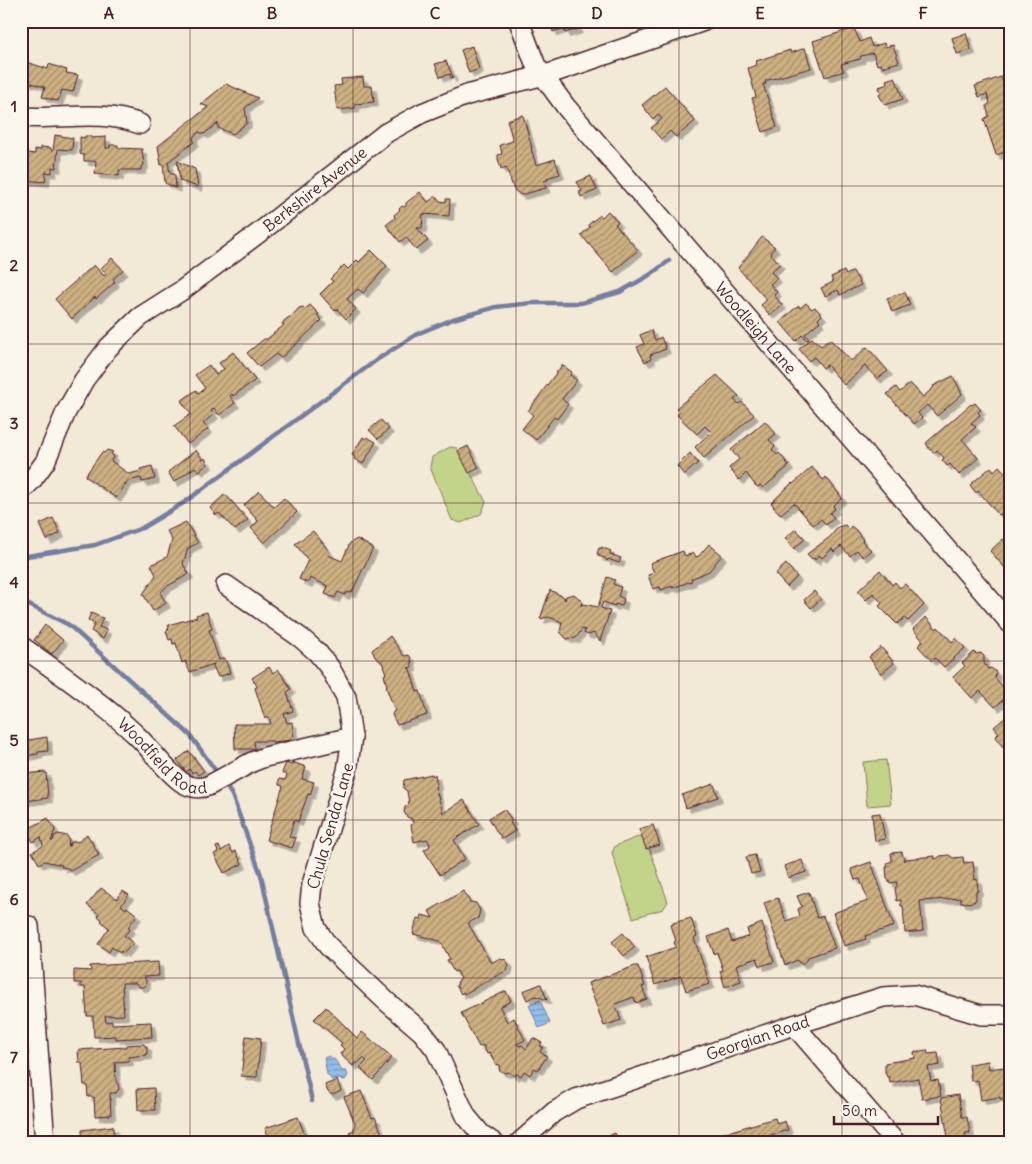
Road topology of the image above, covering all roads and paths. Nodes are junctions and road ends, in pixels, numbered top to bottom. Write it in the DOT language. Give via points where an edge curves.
graph roads {
  1 [pos="519,21"];
  2 [pos="704,21"];
  3 [pos="543,76"];
  4 [pos="21,116"];
  5 [pos="140,124"];
  6 [pos="21,491"];
  7 [pos="226,585"];
  8 [pos="1011,624"];
  9 [pos="21,646"];
  10 [pos="352,737"];
  11 [pos="29,926"];
  12 [pos="1011,1015"];
  13 [pos="794,1025"];
  14 [pos="45,1143"];
  15 [pos="494,1143"];
  16 [pos="519,1143"];
  17 [pos="896,1143"];
  1 -- 3 [label="street, Woodleigh Lane"];
  2 -- 3 [label="street, Berkshire Avenue"];
  3 -- 6 [label="street, Berkshire Avenue" via="467,95 422,113 392,130 181,291 140,317 108,348 84,380 44,462"];
  3 -- 8 [label="street, Woodleigh Lane" via="566,107"];
  4 -- 5 [label="street" via="103,115"];
  7 -- 10 [label="street, Chula Senda Lane" via="317,652 346,697"];
  9 -- 10 [label="street, Woodfield Road" via="96,699 188,786 201,788 265,757"];
  10 -- 15 [label="street, Chula Senda Lane" via="347,771 312,884 310,903 316,928 328,946 422,1032 436,1050 466,1116 481,1134"];
  11 -- 14 [label="street"];
  12 -- 13 [label="street, Georgian Road" via="981,1015 914,995 883,997"];
  13 -- 16 [label="street, Georgian Road" via="576,1099 554,1112"];
  13 -- 17 [label="street"];
}
